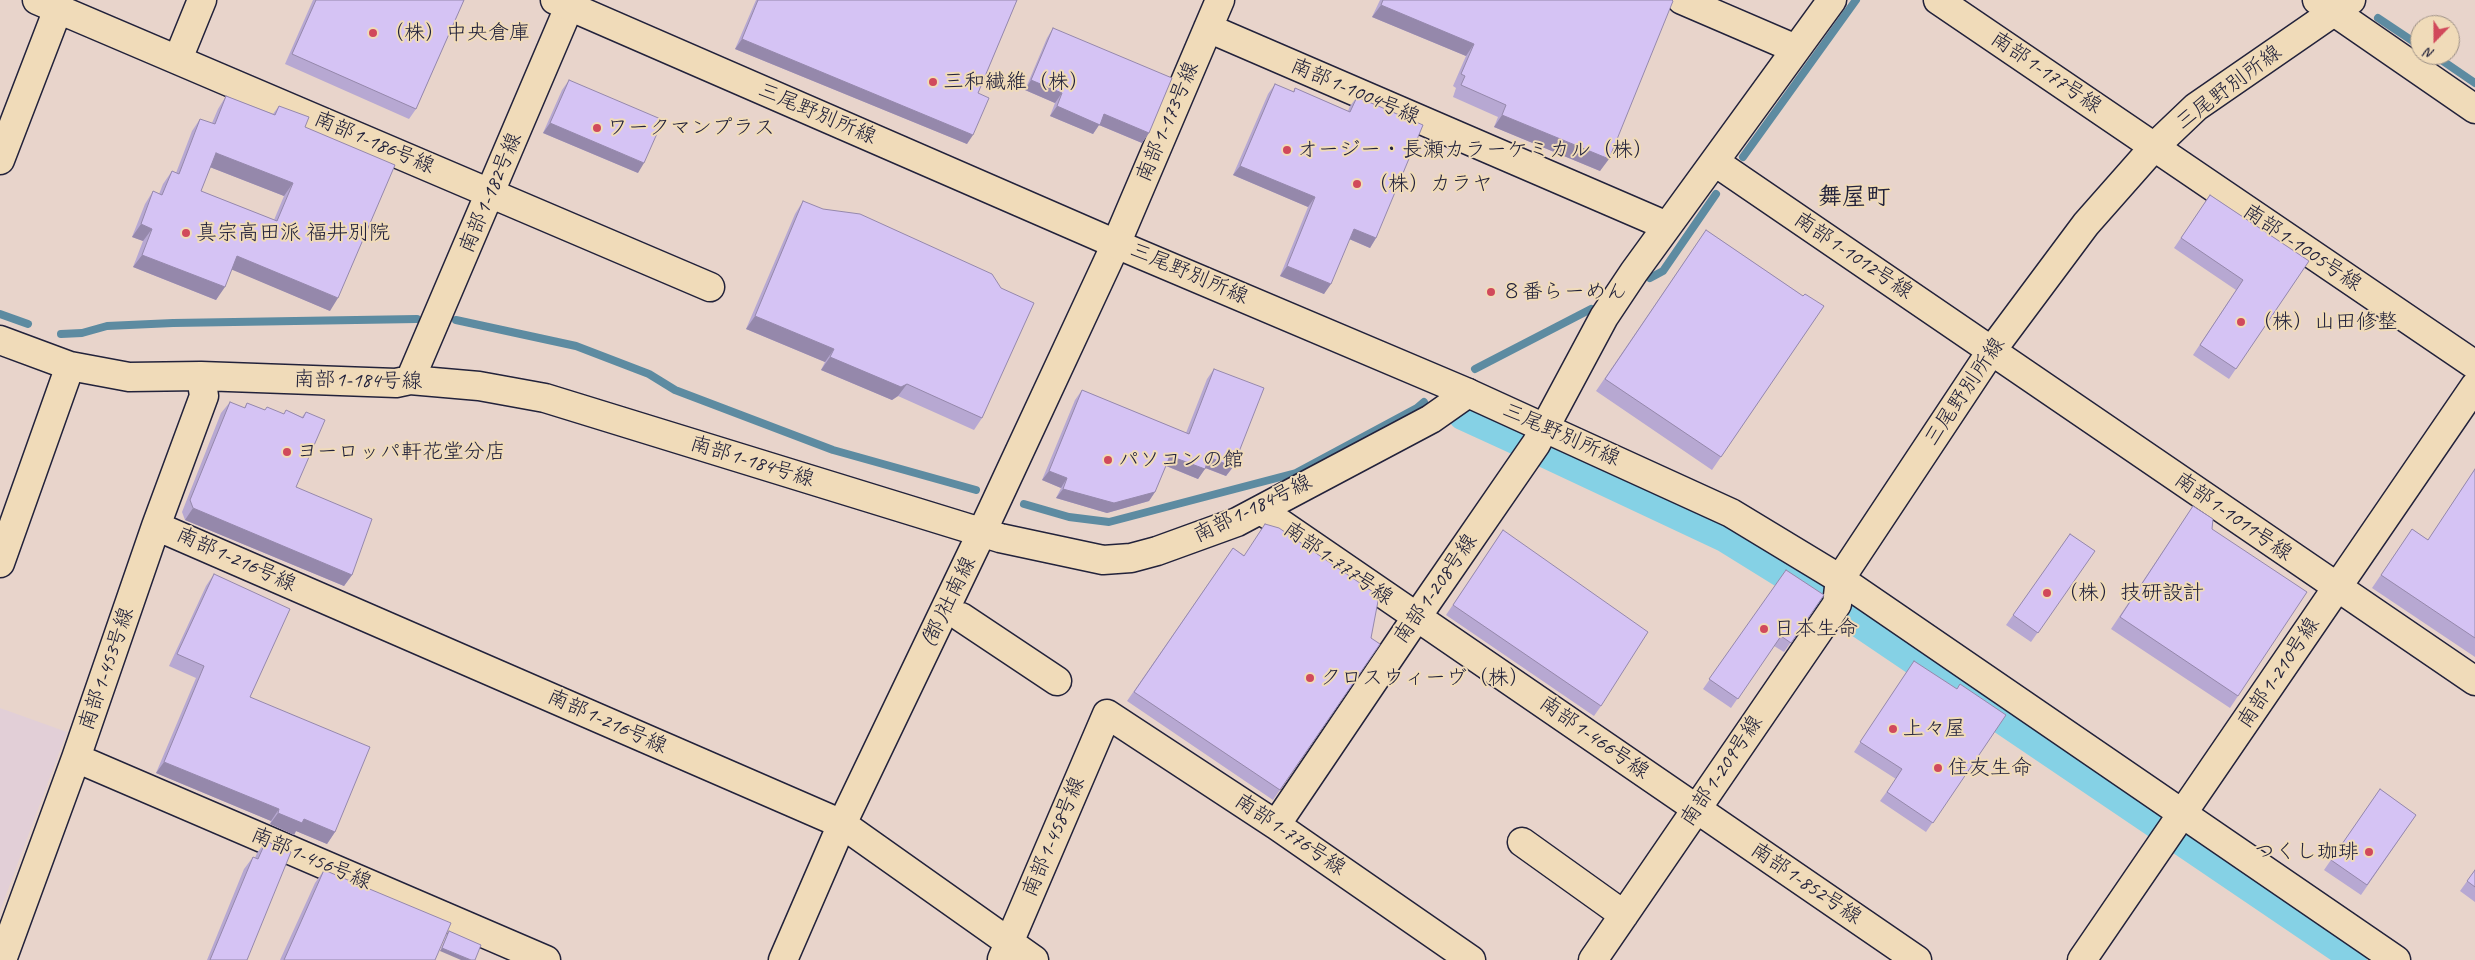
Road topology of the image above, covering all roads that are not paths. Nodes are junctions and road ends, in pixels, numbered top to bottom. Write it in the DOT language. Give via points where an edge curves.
graph roads {
  1 [pos="202,0"];
  2 [pos="1220,0"];
  3 [pos="1682,0"];
  4 [pos="1832,0"];
  5 [pos="1938,0"];
  6 [pos="565,2"];
  7 [pos="48,4"];
  8 [pos="2334,4"];
  9 [pos="1208,28"];
  10 [pos="1796,49"];
  11 [pos="178,59"];
  12 [pos="2475,109"];
  13 [pos="2154,147"];
  14 [pos="0,160"];
  15 [pos="1715,162"];
  16 [pos="491,193"];
  17 [pos="1668,226"];
  18 [pos="1116,244"];
  19 [pos="710,287"];
  20 [pos="0,340"];
  21 [pos="1992,350"];
  22 [pos="2475,365"];
  23 [pos="70,366"];
  24 [pos="201,376"];
  25 [pos="410,380"];
  26 [pos="2475,386"];
  27 [pos="1468,392"];
  28 [pos="1546,428"];
  29 [pos="1260,510"];
  30 [pos="156,526"];
  31 [pos="982,532"];
  32 [pos="0,563"];
  33 [pos="1840,579"];
  34 [pos="2337,588"];
  35 [pos="961,617"];
  36 [pos="1416,618"];
  37 [pos="1057,681"];
  38 [pos="2475,681"];
  39 [pos="1107,714"];
  40 [pos="76,758"];
  41 [pos="1696,809"];
  42 [pos="2182,815"];
  43 [pos="842,824"];
  44 [pos="1276,825"];
  45 [pos="1522,842"];
  46 [pos="1624,915"];
  47 [pos="1005,951"];
  48 [pos="2,960"];
  49 [pos="546,960"];
  50 [pos="783,960"];
  51 [pos="1034,960"];
  52 [pos="1471,960"];
  53 [pos="1593,960"];
  54 [pos="1917,960"];
  55 [pos="2082,960"];
  56 [pos="2396,960"];
  1 -- 11 [label="street"];
  2 -- 9 [label="street, 南部1-173号線"];
  3 -- 10 [label="street"];
  4 -- 10 [label="street, 南部1-208号線"];
  5 -- 13 [label="street, 南部1-177号線"];
  6 -- 16 [label="street, 南部1-182号線"];
  6 -- 18 [label="street, 三尾野別所線"];
  7 -- 11 [label="street, 南部1-186号線"];
  7 -- 14 [label="street"];
  8 -- 12 [label="street"];
  8 -- 13 [label="street, 三尾野別所線" via="2196,108"];
  9 -- 17 [label="street, 南部1-1004号線"];
  9 -- 18 [label="street, 南部1-173号線"];
  10 -- 15 [label="street, 南部1-208号線"];
  11 -- 16 [label="street, 南部1-186号線"];
  13 -- 21 [label="street, 三尾野別所線" via="2086,224"];
  13 -- 22 [label="street, 南部1-1005号線"];
  15 -- 17 [label="street, 南部1-208号線"];
  15 -- 21 [label="street, 南部1-1012号線"];
  16 -- 19 [label="street, 南部1-186号線"];
  16 -- 25 [label="street, 南部1-182号線"];
  17 -- 28 [label="street, 南部1-208号線" via="1604,317"];
  18 -- 27 [label="street, 三尾野別所線"];
  18 -- 31 [label="street, (都)社南線"];
  20 -- 23 [label="street, 南部1-184号線"];
  21 -- 33 [label="street, 三尾野別所線"];
  21 -- 34 [label="street, 南部1-1011号線"];
  23 -- 24 [label="street, 南部1-184号線" via="129,377"];
  23 -- 32 [label="street"];
  24 -- 25 [label="street, 南部1-184号線" via="396,383"];
  24 -- 30 [label="street, 南部1-453号線" via="204,396"];
  25 -- 31 [label="street, 南部1-184号線" via="479,386 545,398"];
  26 -- 34 [label="street, 南部1-210号線"];
  27 -- 28 [label="street, 三尾野別所線"];
  27 -- 29 [label="street, 南部1-184号線" via="1431,419"];
  28 -- 33 [label="street, 三尾野別所線" via="1732,513"];
  28 -- 36 [label="street, 南部1-208号線"];
  29 -- 31 [label="street, 南部1-184号線" via="1197,538 1131,558 1103,560"];
  29 -- 36 [label="street, 南部1-777号線"];
  30 -- 40 [label="street, 南部1-453号線"];
  30 -- 43 [label="street, 南部1-216号線"];
  31 -- 43 [label="street, (都)社南線"];
  33 -- 41 [label="street, 南部1-209号線" via="1837,604"];
  33 -- 42 [label="street"];
  34 -- 38 [label="street, 南部1-1011号線"];
  34 -- 42 [label="street, 南部1-210号線"];
  35 -- 37 [label="street"];
  36 -- 41 [label="street, 南部1-466号線" via="1529,692"];
  36 -- 44 [label="street, 南部1-208号線"];
  39 -- 44 [label="street, 南部1-776号線"];
  39 -- 47 [label="street, 南部1-458号線"];
  40 -- 48 [label="street, 南部1-453号線"];
  40 -- 49 [label="street, 南部1-456号線"];
  41 -- 46 [label="street, 南部1-209号線"];
  41 -- 54 [label="street, 南部1-852号線"];
  42 -- 55 [label="street, 南部1-210号線"];
  42 -- 56 [label="street"];
  43 -- 47 [label="street, 南部1-216号線"];
  43 -- 50 [label="street, (都)社南線"];
  44 -- 52 [label="street, 南部1-776号線"];
  45 -- 46 [label="street"];
  46 -- 53 [label="street, 南部1-209号線"];
  47 -- 51 [label="street, 南部1-216号線"];
}
